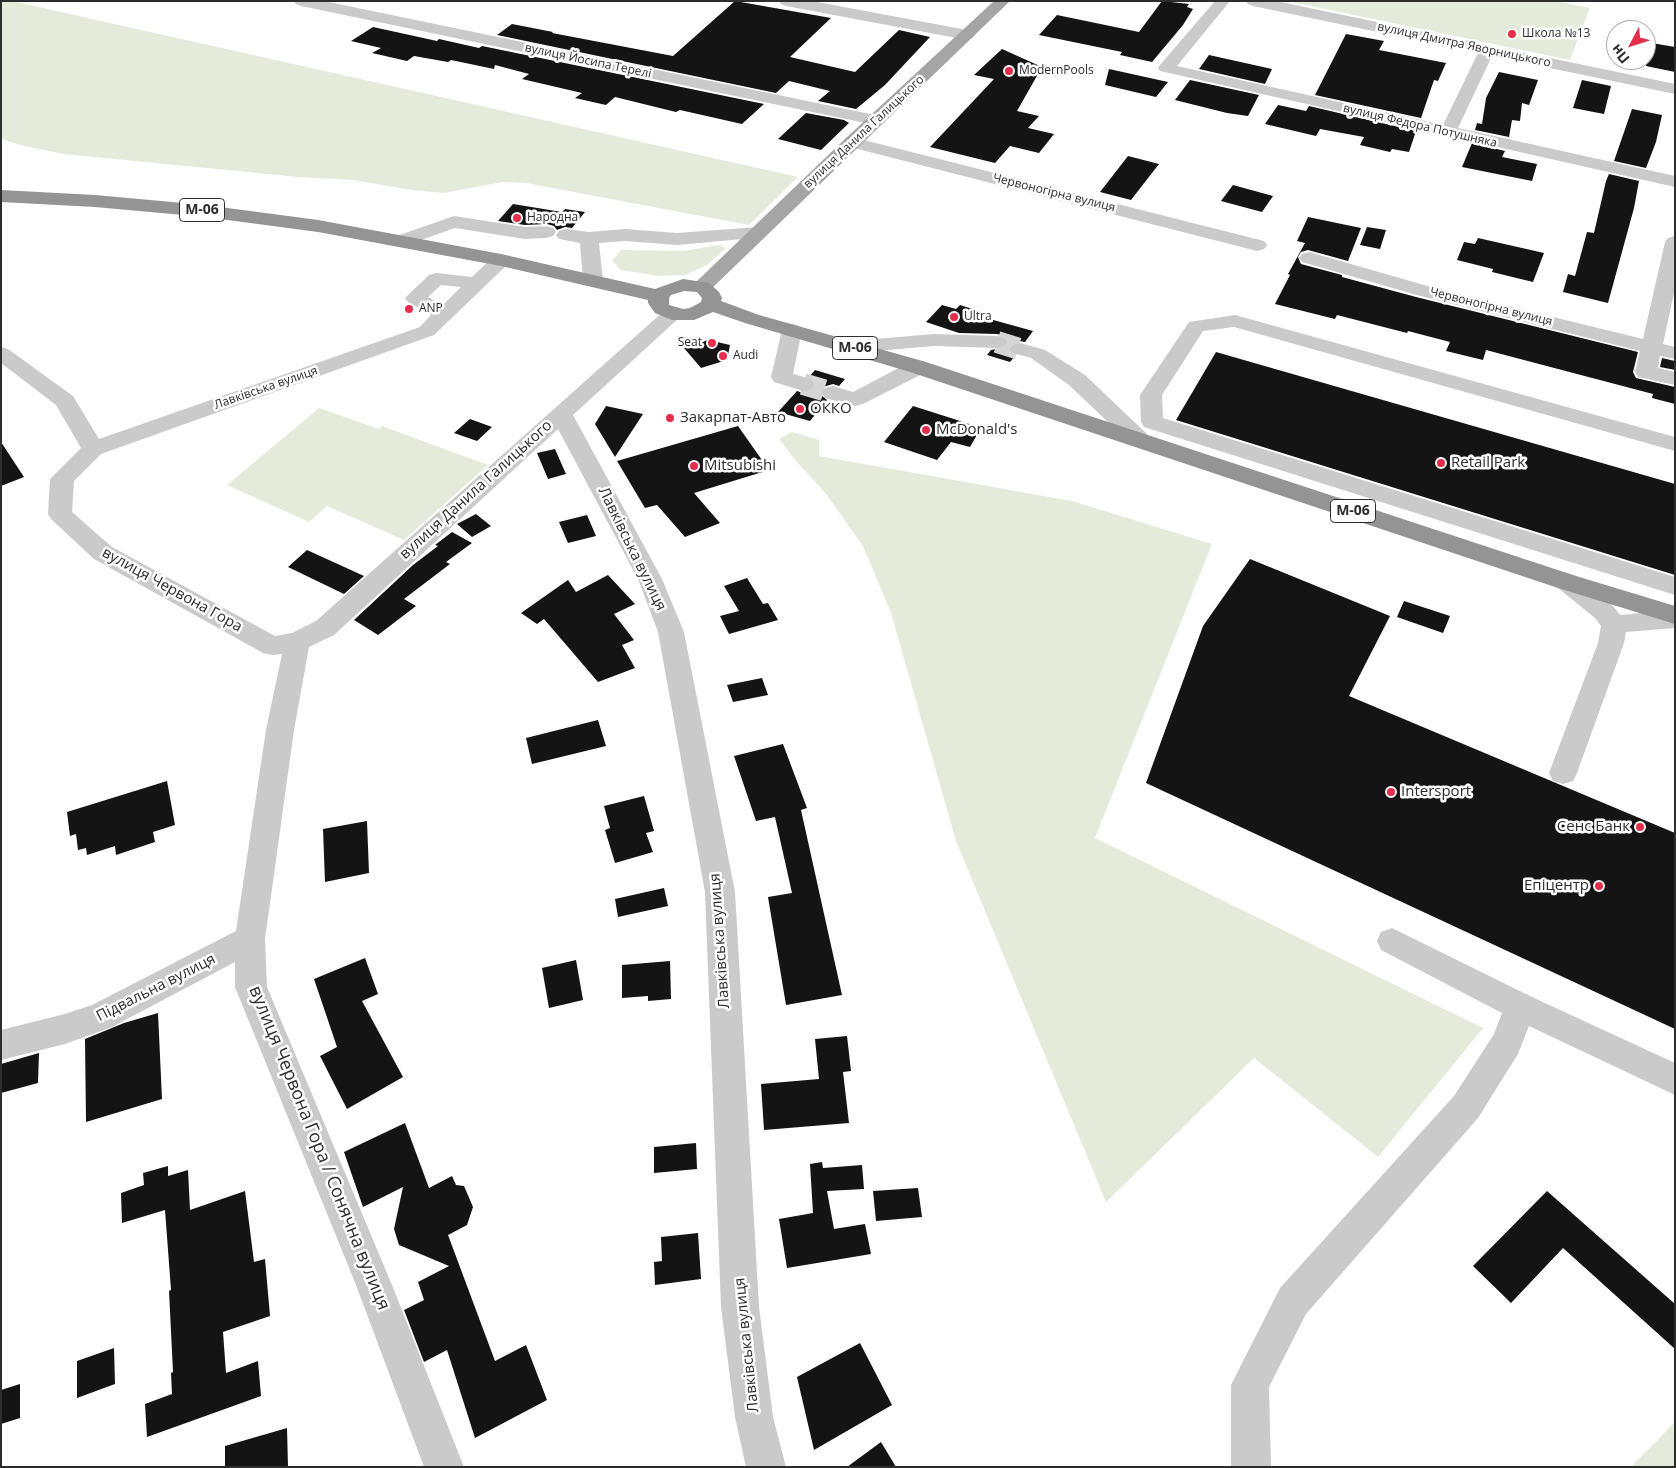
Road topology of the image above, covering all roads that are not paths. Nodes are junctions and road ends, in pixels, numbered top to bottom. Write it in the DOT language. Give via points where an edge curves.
graph roads {
  1 [pos="301,1"];
  2 [pos="786,1"];
  3 [pos="1003,1"];
  4 [pos="1223,1"];
  5 [pos="1260,2"];
  6 [pos="967,35"];
  7 [pos="1487,50"];
  8 [pos="1654,70"];
  9 [pos="1675,74"];
  10 [pos="1675,88"];
  11 [pos="875,120"];
  12 [pos="1448,132"];
  13 [pos="852,142"];
  14 [pos="1675,182"];
  15 [pos="1,196"];
  16 [pos="546,232"];
  17 [pos="758,233"];
  18 [pos="566,235"];
  19 [pos="589,238"];
  20 [pos="401,241"];
  21 [pos="1675,242"];
  22 [pos="1257,245"];
  23 [pos="1309,258"];
  24 [pos="501,260"];
  25 [pos="593,280"];
  26 [pos="476,283"];
  27 [pos="659,296"];
  28 [pos="706,296"];
  29 [pos="444,314"];
  30 [pos="672,314"];
  31 [pos="792,330"];
  32 [pos="996,342"];
  33 [pos="852,347"];
  34 [pos="1652,348"];
  35 [pos="1020,349"];
  36 [pos="1,353"];
  37 [pos="1675,354"];
  38 [pos="918,367"];
  39 [pos="1675,379"];
  40 [pos="803,384"];
  41 [pos="834,393"];
  42 [pos="561,413"];
  43 [pos="1151,436"];
  44 [pos="1675,444"];
  45 [pos="93,448"];
  46 [pos="1567,582"];
  47 [pos="1675,586"];
  48 [pos="1675,617"];
  49 [pos="1614,626"];
  50 [pos="297,642"];
  51 [pos="1563,773"];
  52 [pos="250,939"];
  53 [pos="1392,941"];
  54 [pos="1521,1007"];
  55 [pos="1,1045"];
  56 [pos="1675,1080"];
  57 [pos="444,1467"];
  58 [pos="766,1467"];
  59 [pos="1251,1467"];
  1 -- 11 [label="street, вулиця Йосипа Терелі"];
  2 -- 6 [label="street"];
  3 -- 6 [label="main road, вулиця Данила Галицького"];
  4 -- 12 [label="street, вулиця Федора Потушняка" via="1166,68"];
  5 -- 7 [label="street, вулиця Дмитра Яворницького"];
  6 -- 11 [label="main road, вулиця Данила Галицького"];
  7 -- 10 [label="street, вулиця Дмитра Яворницького"];
  7 -- 12 [label="street"];
  8 -- 9 [label="street"];
  11 -- 13 [label="main road, вулиця Данила Галицького"];
  12 -- 14 [label="street, вулиця Федора Потушняка"];
  13 -- 17 [label="main road, вулиця Данила Галицького"];
  13 -- 22 [label="street, Червоногірна вулиця"];
  15 -- 20 [label="highway, М-06" via="205,211"];
  16 -- 20 [label="street" via="524,233 454,222"];
  17 -- 19 [label="street" via="677,239 625,235"];
  17 -- 28 [label="main road, вулиця Данила Галицького" via="727,264"];
  18 -- 19 [label="street"];
  19 -- 25 [label="street"];
  20 -- 24 [label="highway, М-06"];
  21 -- 34 [label="street"];
  23 -- 34 [label="street, Червоногірна вулиця"];
  24 -- 25 [label="highway, М-06"];
  24 -- 26 [label="street, Лавківська вулиця"];
  25 -- 27 [label="highway, М-06"];
  26 -- 29 [label="street, Лавківська вулиця"];
  26 -- 29 [label="street" via="436,279 415,298"];
  27 -- 28 [label="highway" via="673,287 692,285"];
  27 -- 30 [label="highway" via="658,303 662,309"];
  28 -- 30 [label="highway" via="694,314"];
  28 -- 31 [label="highway, М-06" via="752,319"];
  29 -- 45 [label="street, Лавківська вулиця" via="427,331"];
  30 -- 42 [label="street, вулиця Данила Галицького"];
  31 -- 33 [label="highway, М-06"];
  31 -- 40 [label="street" via="782,377"];
  32 -- 33 [label="street" via="934,340"];
  33 -- 38 [label="highway, М-06"];
  34 -- 37 [label="street, Червоногірна вулиця"];
  34 -- 39 [label="street" via="1646,372"];
  35 -- 43 [label="street" via="1038,354"];
  36 -- 45 [label="street" via="65,401"];
  38 -- 41 [label="street" via="856,399"];
  38 -- 43 [label="highway, М-06"];
  42 -- 50 [label="street, вулиця Данила Галицького" via="325,628"];
  42 -- 58 [label="street, Лавківська вулиця" via="650,579 673,642 720,892 740,1307 754,1417"];
  43 -- 44 [label="street" via="1151,395 1196,326 1235,321"];
  43 -- 46 [label="highway, М-06"];
  43 -- 47 [label="street"];
  45 -- 50 [label="street, вулиця Червона Гора" via="62,479 60,514 103,553 272,646"];
  46 -- 48 [label="highway, М-06"];
  46 -- 49 [label="street" via="1604,612"];
  48 -- 49 [label="street"];
  49 -- 51 [label="street" via="1611,644"];
  50 -- 52 [label="street, вулиця Червона Гора / Сонячна вулиця" via="280,730"];
  52 -- 55 [label="street, Підвальна вулиця" via="101,1017"];
  52 -- 57 [label="street, вулиця Червона Гора / Сонячна вулиця" via="251,987 374,1285"];
  53 -- 54 [label="street"];
  54 -- 56 [label="street"];
  54 -- 59 [label="street" via="1506,1043 1466,1107 1293,1301 1250,1385"];
}
